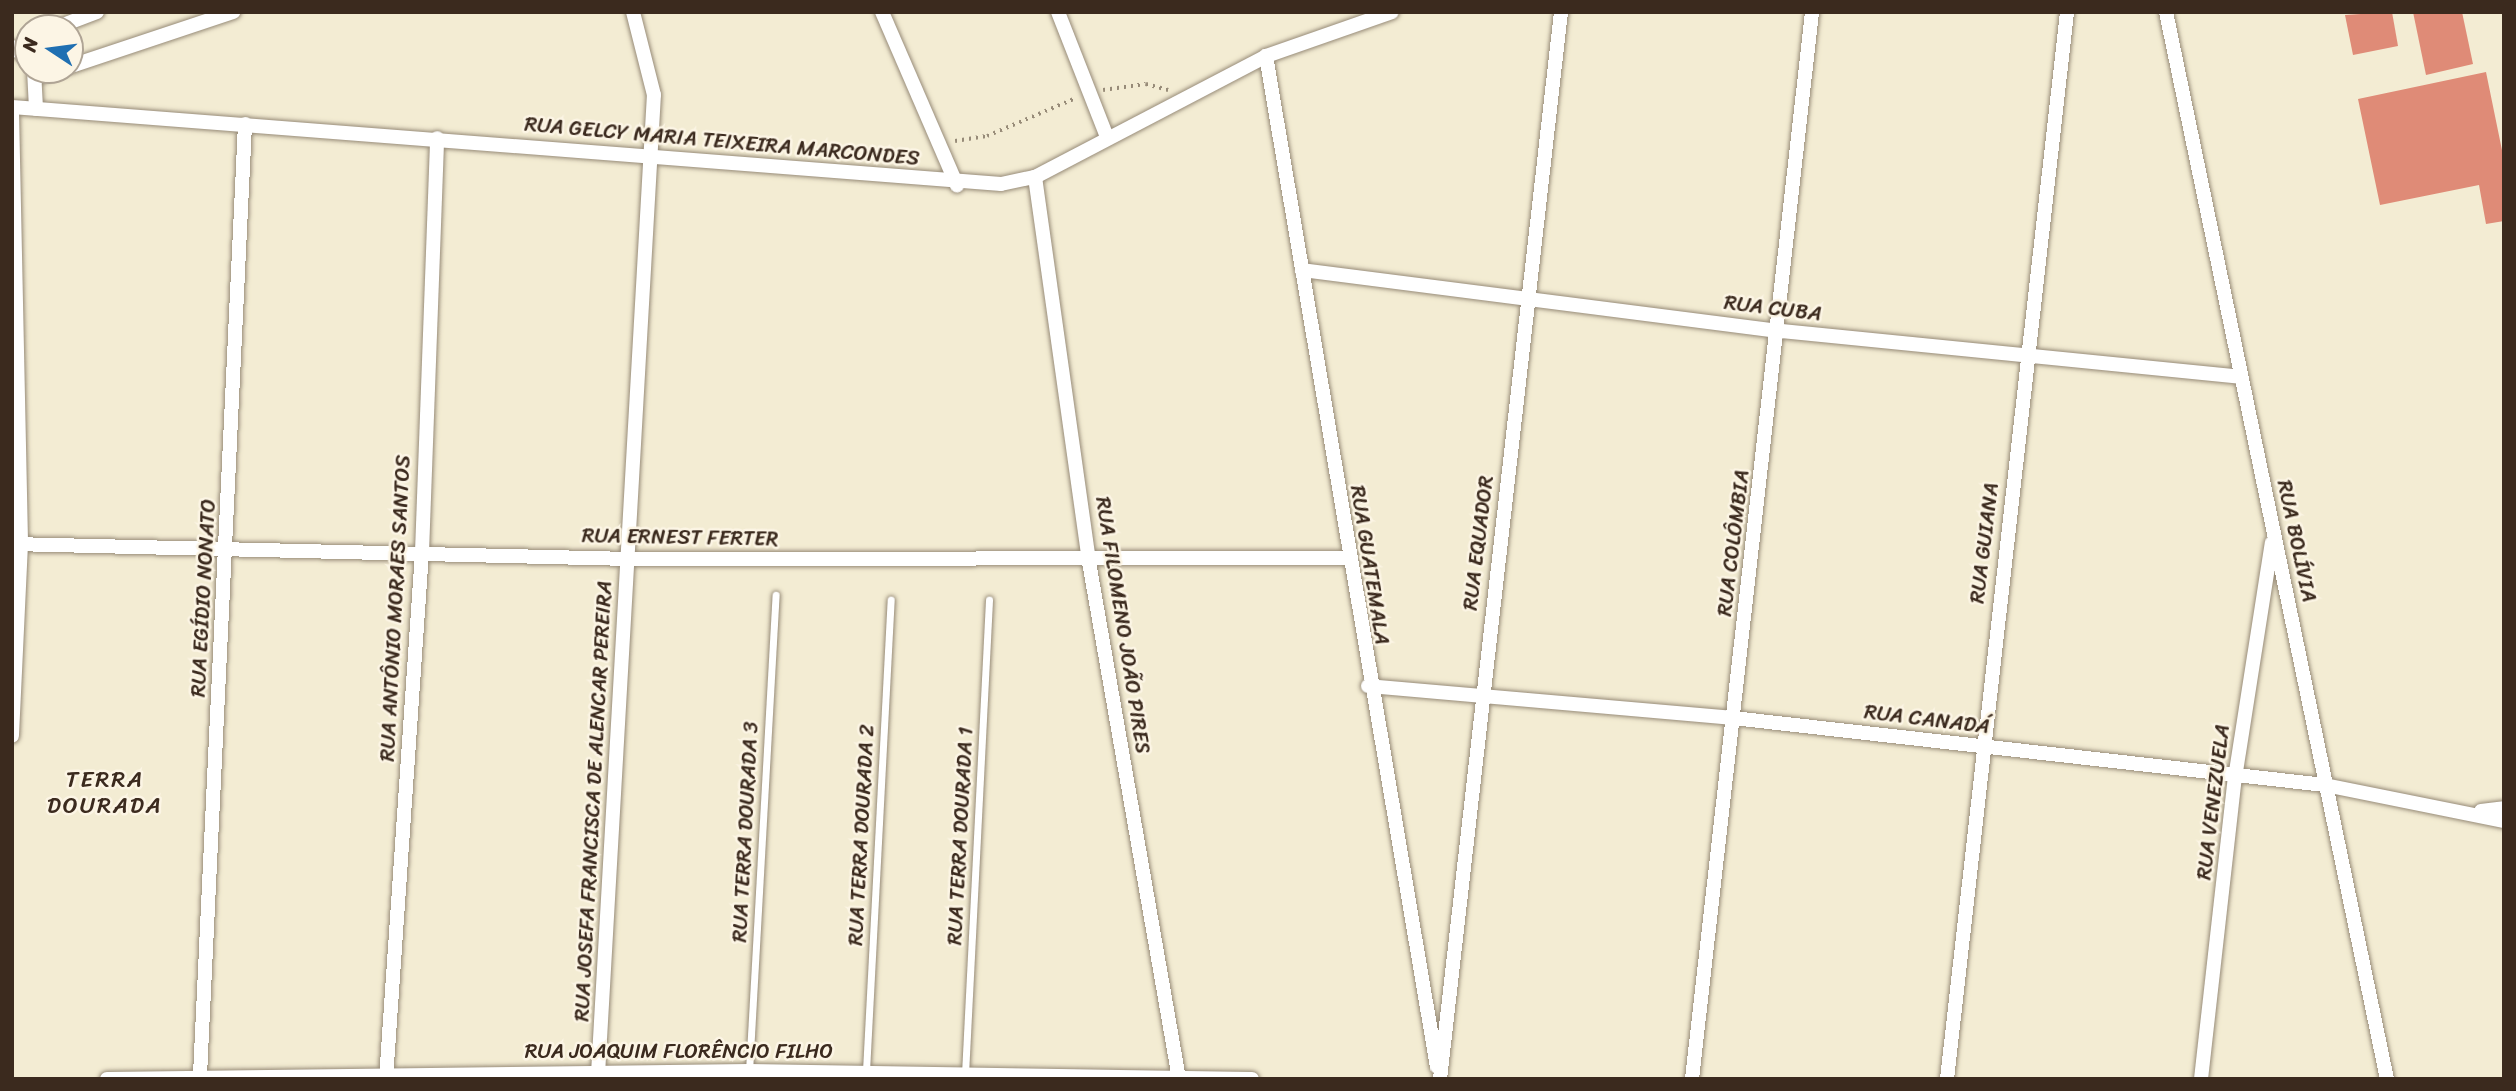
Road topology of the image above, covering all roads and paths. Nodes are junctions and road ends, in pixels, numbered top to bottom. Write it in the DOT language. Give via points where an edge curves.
graph roads {
  1 [pos="233,12"];
  2 [pos="633,12"];
  3 [pos="882,12"];
  4 [pos="1058,12"];
  5 [pos="1392,12"];
  6 [pos="1561,12"];
  7 [pos="1812,12"];
  8 [pos="2067,12"];
  9 [pos="2166,12"];
  10 [pos="1266,56"];
  11 [pos="84,58"];
  12 [pos="36,84"];
  13 [pos="1089,93"];
  14 [pos="1191,96"];
  15 [pos="12,107"];
  16 [pos="36,108"];
  17 [pos="12,112"];
  18 [pos="245,124"];
  19 [pos="1107,136"];
  20 [pos="437,138"];
  21 [pos="939,144"];
  22 [pos="649,153"];
  23 [pos="1035,177"];
  24 [pos="957,185"];
  25 [pos="1301,270"];
  26 [pos="1530,299"];
  27 [pos="1781,331"];
  28 [pos="2027,358"];
  29 [pos="2241,377"];
  30 [pos="2274,531"];
  31 [pos="16,544"];
  32 [pos="227,547"];
  33 [pos="422,552"];
  34 [pos="1347,558"];
  35 [pos="628,559"];
  36 [pos="1089,562"];
  37 [pos="776,595"];
  38 [pos="891,600"];
  39 [pos="989,600"];
  40 [pos="1368,685"];
  41 [pos="1481,699"];
  42 [pos="1733,718"];
  43 [pos="12,736"];
  44 [pos="1982,746"];
  45 [pos="2235,778"];
  46 [pos="2325,785"];
  47 [pos="2504,808"];
  48 [pos="2479,811"];
  49 [pos="2504,821"];
  50 [pos="866,1071"];
  51 [pos="758,1073"];
  52 [pos="598,1074"];
  53 [pos="965,1074"];
  54 [pos="200,1075"];
  55 [pos="386,1076"];
  56 [pos="1179,1078"];
  57 [pos="107,1079"];
  58 [pos="1252,1079"];
  59 [pos="1439,1079"];
  60 [pos="1692,1079"];
  61 [pos="1947,1079"];
  62 [pos="2200,1079"];
  63 [pos="2387,1079"];
  1 -- 11 [label="street"];
  2 -- 22 [label="street, RUA JOSEFA FRANCISCA DE ALENCAR PEREIRA" via="654,95"];
  3 -- 21 [label="street"];
  4 -- 13 [label="street"];
  5 -- 10 [label="street, RUA GELCY MARIA TEIXEIRA MARCONDES"];
  6 -- 26 [label="street, RUA EQUADOR"];
  7 -- 27 [label="street, RUA COLÔMBIA"];
  8 -- 28 [label="street, RUA GUIANA"];
  9 -- 29 [label="street, RUA BOLÍVIA"];
  10 -- 14 [label="street, RUA GELCY MARIA TEIXEIRA MARCONDES"];
  10 -- 25 [label="street, RUA GUATEMALA"];
  12 -- 16 [label="street"];
  13 -- 14 [label="path" via="1146,84"];
  13 -- 19 [label="street"];
  13 -- 21 [label="path" via="987,135"];
  14 -- 19 [label="street, RUA GELCY MARIA TEIXEIRA MARCONDES"];
  15 -- 16 [label="street, RUA GELCY MARIA TEIXEIRA MARCONDES"];
  16 -- 18 [label="street, RUA GELCY MARIA TEIXEIRA MARCONDES"];
  17 -- 31 [label="street"];
  18 -- 20 [label="street, RUA GELCY MARIA TEIXEIRA MARCONDES"];
  18 -- 32 [label="street, RUA EGÍDIO NONATO"];
  19 -- 23 [label="street, RUA GELCY MARIA TEIXEIRA MARCONDES"];
  20 -- 22 [label="street, RUA GELCY MARIA TEIXEIRA MARCONDES"];
  20 -- 33 [label="street, RUA ANTÔNIO MORAES SANTOS"];
  21 -- 24 [label="street"];
  22 -- 24 [label="street, RUA GELCY MARIA TEIXEIRA MARCONDES"];
  22 -- 35 [label="street, RUA JOSEFA FRANCISCA DE ALENCAR PEREIRA"];
  23 -- 24 [label="street, RUA GELCY MARIA TEIXEIRA MARCONDES"];
  23 -- 36 [label="street, RUA FILOMENO JOÃO PIRES"];
  25 -- 26 [label="street, RUA CUBA"];
  25 -- 34 [label="street, RUA GUATEMALA"];
  26 -- 27 [label="street, RUA CUBA"];
  26 -- 41 [label="street, RUA EQUADOR"];
  27 -- 28 [label="street, RUA CUBA"];
  27 -- 42 [label="street, RUA COLÔMBIA"];
  28 -- 29 [label="street, RUA CUBA"];
  28 -- 44 [label="street, RUA GUIANA"];
  29 -- 30 [label="street, RUA BOLÍVIA"];
  30 -- 45 [label="street, RUA VENEZUELA"];
  30 -- 46 [label="street, RUA BOLÍVIA"];
  31 -- 32 [label="street, RUA ERNEST FERTER"];
  31 -- 43 [label="street"];
  32 -- 33 [label="street, RUA ERNEST FERTER"];
  32 -- 54 [label="street, RUA EGÍDIO NONATO"];
  33 -- 35 [label="street, RUA ERNEST FERTER"];
  33 -- 55 [label="street, RUA ANTÔNIO MORAES SANTOS"];
  34 -- 36 [label="street, RUA ERNEST FERTER"];
  34 -- 40 [label="street, RUA GUATEMALA"];
  35 -- 36 [label="street, RUA ERNEST FERTER"];
  35 -- 52 [label="street, RUA JOSEFA FRANCISCA DE ALENCAR PEREIRA"];
  36 -- 56 [label="street, RUA FILOMENO JOÃO PIRES"];
  37 -- 51 [label="lane, RUA TERRA DOURADA 3"];
  38 -- 50 [label="lane, RUA TERRA DOURADA 2"];
  39 -- 53 [label="lane, RUA TERRA DOURADA 1"];
  40 -- 41 [label="street, RUA CANADÁ"];
  40 -- 59 [label="street, RUA GUATEMALA"];
  41 -- 42 [label="street, RUA CANADÁ"];
  41 -- 59 [label="street, RUA EQUADOR"];
  42 -- 44 [label="street, RUA CANADÁ"];
  42 -- 60 [label="street, RUA COLÔMBIA"];
  44 -- 45 [label="street, RUA CANADÁ"];
  44 -- 61 [label="street, RUA GUIANA"];
  45 -- 46 [label="street, RUA CANADÁ"];
  45 -- 62 [label="street, RUA VENEZUELA"];
  46 -- 48 [label="street, RUA CANADÁ"];
  46 -- 63 [label="street, RUA BOLÍVIA"];
  47 -- 48 [label="street"];
  48 -- 49 [label="street"];
  50 -- 51 [label="street, RUA JOAQUIM FLORÊNCIO FILHO"];
  50 -- 53 [label="street, RUA JOAQUIM FLORÊNCIO FILHO"];
  51 -- 52 [label="street, RUA JOAQUIM FLORÊNCIO FILHO"];
  52 -- 55 [label="street, RUA JOAQUIM FLORÊNCIO FILHO"];
  53 -- 56 [label="street, RUA JOAQUIM FLORÊNCIO FILHO"];
  54 -- 55 [label="street, RUA JOAQUIM FLORÊNCIO FILHO"];
  54 -- 57 [label="street, RUA JOAQUIM FLORÊNCIO FILHO"];
  56 -- 58 [label="street, RUA JOAQUIM FLORÊNCIO FILHO"];
}
